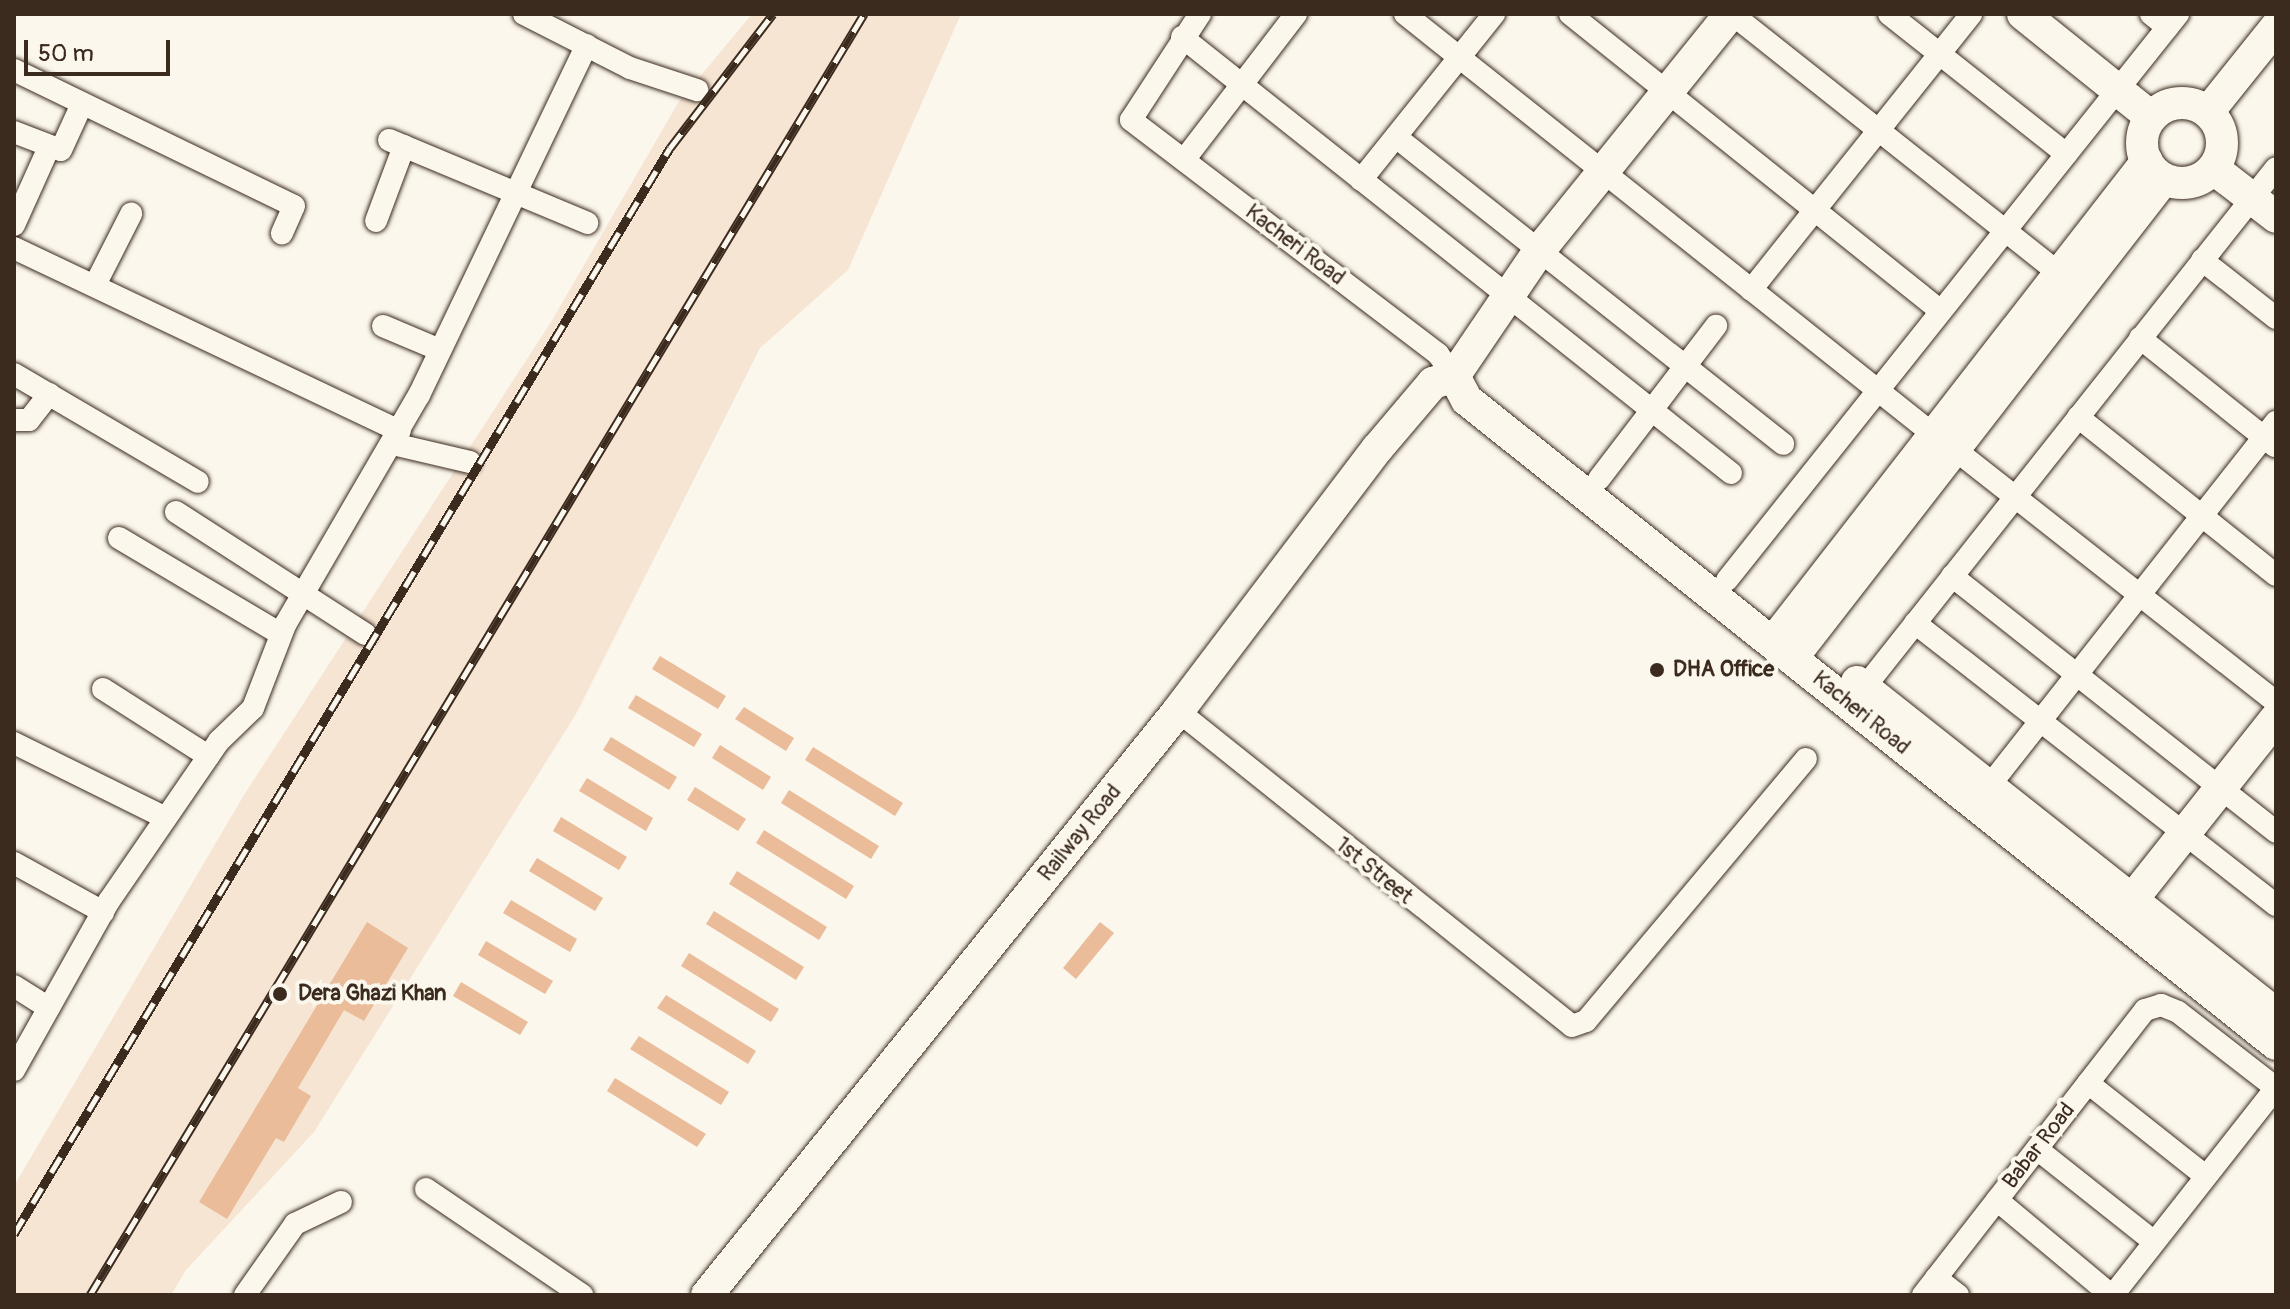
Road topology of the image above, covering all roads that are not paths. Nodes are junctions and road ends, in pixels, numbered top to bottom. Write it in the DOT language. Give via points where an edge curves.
graph roads {
  1 [pos="524,14"];
  2 [pos="1200,14"];
  3 [pos="1296,14"];
  4 [pos="1405,14"];
  5 [pos="1494,14"];
  6 [pos="1570,14"];
  7 [pos="1731,14"];
  8 [pos="1889,14"];
  9 [pos="1971,14"];
  10 [pos="2023,14"];
  11 [pos="2165,18"];
  12 [pos="2276,27"];
  13 [pos="1182,37"];
  14 [pos="587,45"];
  15 [pos="1939,53"];
  16 [pos="1459,57"];
  17 [pos="14,70"];
  18 [pos="1242,85"];
  19 [pos="697,90"];
  20 [pos="2116,90"];
  21 [pos="1667,92"];
  22 [pos="82,104"];
  23 [pos="2208,112"];
  24 [pos="2151,117"];
  25 [pos="1878,130"];
  26 [pos="14,132"];
  27 [pos="1396,137"];
  28 [pos="49,147"];
  29 [pos="2066,154"];
  30 [pos="1184,160"];
  31 [pos="2276,168"];
  32 [pos="2214,169"];
  33 [pos="2155,170"];
  34 [pos="1603,172"];
  35 [pos="1361,180"];
  36 [pos="514,189"];
  37 [pos="2264,208"];
  38 [pos="1815,210"];
  39 [pos="131,214"];
  40 [pos="376,221"];
  41 [pos="587,223"];
  42 [pos="14,225"];
  43 [pos="2005,230"];
  44 [pos="282,233"];
  45 [pos="14,248"];
  46 [pos="1539,251"];
  47 [pos="2202,260"];
  48 [pos="2059,273"];
  49 [pos="95,285"];
  50 [pos="1751,290"];
  51 [pos="1508,296"];
  52 [pos="1941,311"];
  53 [pos="2276,318"];
  54 [pos="383,326"];
  55 [pos="1716,326"];
  56 [pos="2140,338"];
  57 [pos="440,350"];
  58 [pos="1684,366"];
  59 [pos="14,374"];
  60 [pos="1454,376"];
  61 [pos="1878,391"];
  62 [pos="49,394"];
  63 [pos="1648,409"];
  64 [pos="2078,417"];
  65 [pos="14,420"];
  66 [pos="2272,435"];
  67 [pos="396,437"];
  68 [pos="1943,442"];
  69 [pos="1783,444"];
  70 [pos="470,462"];
  71 [pos="1731,473"];
  72 [pos="1599,479"];
  73 [pos="198,482"];
  74 [pos="2015,497"];
  75 [pos="176,512"];
  76 [pos="2201,516"];
  77 [pos="119,538"];
  78 [pos="2276,575"];
  79 [pos="1952,576"];
  80 [pos="1727,580"];
  81 [pos="305,593"];
  82 [pos="2139,594"];
  83 [pos="1915,623"];
  84 [pos="281,634"];
  85 [pos="365,634"];
  86 [pos="1789,642"];
  87 [pos="2075,674"];
  88 [pos="1864,688"];
  89 [pos="103,689"];
  90 [pos="2276,702"];
  91 [pos="1178,711"];
  92 [pos="2276,718"];
  93 [pos="2039,719"];
  94 [pos="14,743"];
  95 [pos="208,756"];
  96 [pos="1806,759"];
  97 [pos="1990,785"];
  98 [pos="2221,789"];
  99 [pos="166,818"];
  100 [pos="2276,832"];
  101 [pos="2185,834"];
  102 [pos="14,863"];
  103 [pos="2276,905"];
  104 [pos="2125,908"];
  105 [pos="103,912"];
  106 [pos="14,986"];
  107 [pos="49,1008"];
  108 [pos="2276,1014"];
  109 [pos="2276,1044"];
  110 [pos="14,1070"];
  111 [pos="2088,1083"];
  112 [pos="2276,1088"];
  113 [pos="2037,1149"];
  114 [pos="2204,1175"];
  115 [pos="426,1189"];
  116 [pos="1997,1200"];
  117 [pos="341,1202"];
  118 [pos="2152,1240"];
  119 [pos="1930,1286"];
  120 [pos="245,1295"];
  121 [pos="582,1295"];
  122 [pos="707,1295"];
  123 [pos="1958,1295"];
  124 [pos="2112,1295"];
  1 -- 14 [label="street"];
  2 -- 13 [label="street"];
  3 -- 18 [label="street"];
  4 -- 16 [label="street"];
  5 -- 16 [label="street"];
  6 -- 21 [label="street"];
  7 -- 21 [label="main road"];
  7 -- 25 [label="street"];
  8 -- 15 [label="street"];
  9 -- 15 [label="street"];
  10 -- 20 [label="main road"];
  11 -- 20 [label="street"];
  12 -- 23 [label="main road"];
  13 -- 18 [label="street"];
  13 -- 30 [label="street, Kacheri Road" via="1131,120"];
  14 -- 19 [label="street"];
  14 -- 36 [label="street"];
  15 -- 25 [label="street"];
  15 -- 29 [label="street"];
  16 -- 27 [label="street"];
  16 -- 34 [label="street"];
  17 -- 22 [label="street"];
  18 -- 30 [label="street"];
  18 -- 35 [label="street"];
  20 -- 24 [label="main road"];
  20 -- 29 [label="street"];
  21 -- 34 [label="main road"];
  21 -- 38 [label="street"];
  22 -- 28 [label="street" via="61,150"];
  22 -- 44 [label="street" via="294,206"];
  23 -- 24 [label="main road" via="2184,103"];
  23 -- 32 [label="main road" via="2222,134"];
  24 -- 33 [label="main road" via="2142,141"];
  25 -- 38 [label="street"];
  25 -- 43 [label="street"];
  26 -- 28 [label="street"];
  27 -- 35 [label="street"];
  27 -- 46 [label="street"];
  28 -- 42 [label="street"];
  29 -- 43 [label="street"];
  30 -- 60 [label="street, Kacheri Road" via="1438,354"];
  31 -- 37 [label="street"];
  32 -- 33 [label="main road" via="2185,183"];
  32 -- 37 [label="main road"];
  33 -- 48 [label="main road"];
  33 -- 68 [label="main road"];
  34 -- 46 [label="main road"];
  34 -- 50 [label="street"];
  35 -- 51 [label="street"];
  36 -- 40 [label="street" via="396,143"];
  36 -- 41 [label="street" via="526,200"];
  36 -- 57 [label="street"];
  37 -- 47 [label="street"];
  38 -- 50 [label="street"];
  38 -- 52 [label="street"];
  39 -- 49 [label="street"];
  43 -- 48 [label="street"];
  43 -- 52 [label="street"];
  45 -- 49 [label="street"];
  46 -- 51 [label="main road"];
  46 -- 58 [label="street"];
  47 -- 53 [label="street"];
  47 -- 56 [label="street"];
  48 -- 68 [label="main road"];
  49 -- 67 [label="street"];
  50 -- 61 [label="street"];
  51 -- 60 [label="main road" via="1461,357"];
  51 -- 63 [label="street"];
  52 -- 61 [label="street"];
  54 -- 57 [label="street"];
  55 -- 58 [label="street"];
  56 -- 64 [label="street"];
  56 -- 66 [label="street"];
  57 -- 67 [label="street"];
  58 -- 63 [label="street"];
  58 -- 69 [label="street"];
  59 -- 62 [label="street"];
  60 -- 72 [label="main road, Kacheri Road"];
  60 -- 86 [label="main road, Kacheri Road" via="1467,400"];
  60 -- 91 [label="main road, Railway Road" via="1433,383 1405,414"];
  61 -- 68 [label="street"];
  61 -- 80 [label="street"];
  62 -- 65 [label="street" via="29,420"];
  62 -- 73 [label="street"];
  63 -- 71 [label="street"];
  63 -- 72 [label="street"];
  64 -- 74 [label="street"];
  64 -- 76 [label="street"];
  66 -- 76 [label="street"];
  67 -- 70 [label="street"];
  67 -- 81 [label="street"];
  68 -- 74 [label="street"];
  68 -- 86 [label="main road"];
  72 -- 80 [label="main road, Kacheri Road"];
  74 -- 79 [label="street"];
  74 -- 82 [label="street"];
  75 -- 81 [label="street"];
  76 -- 78 [label="street"];
  76 -- 82 [label="street"];
  77 -- 84 [label="street"];
  79 -- 83 [label="street"];
  79 -- 87 [label="street"];
  80 -- 86 [label="main road, Kacheri Road"];
  81 -- 84 [label="street"];
  81 -- 85 [label="street"];
  82 -- 87 [label="street"];
  82 -- 90 [label="street"];
  83 -- 88 [label="street"];
  83 -- 93 [label="street"];
  84 -- 95 [label="street" via="253,708"];
  86 -- 88 [label="main road, Kacheri Road"];
  86 -- 104 [label="main road, Kacheri Road"];
  87 -- 93 [label="street"];
  87 -- 98 [label="street"];
  88 -- 97 [label="main road, Kacheri Road"];
  89 -- 95 [label="street"];
  91 -- 96 [label="street, 1st Street" via="1560,1023 1572,1026 1586,1021"];
  91 -- 122 [label="main road, Railway Road"];
  92 -- 98 [label="main road"];
  93 -- 97 [label="street"];
  93 -- 101 [label="street"];
  94 -- 99 [label="street"];
  95 -- 99 [label="street"];
  97 -- 104 [label="main road, Kacheri Road"];
  98 -- 100 [label="street"];
  98 -- 101 [label="main road"];
  99 -- 105 [label="street"];
  101 -- 103 [label="street"];
  101 -- 104 [label="main road"];
  102 -- 105 [label="street"];
  104 -- 108 [label="main road, Kacheri Road"];
  104 -- 109 [label="main road, Kacheri Road"];
  105 -- 107 [label="street"];
  106 -- 107 [label="street"];
  107 -- 110 [label="street"];
  111 -- 112 [label="street, Babar Road" via="2145,1010 2161,1005 2178,1012"];
  111 -- 113 [label="street, Babar Road"];
  111 -- 114 [label="street"];
  112 -- 114 [label="street"];
  113 -- 116 [label="street, Babar Road"];
  113 -- 118 [label="street"];
  114 -- 118 [label="street"];
  115 -- 121 [label="street"];
  116 -- 119 [label="street, Babar Road"];
  116 -- 124 [label="street"];
  117 -- 120 [label="street" via="295,1224"];
  118 -- 124 [label="street"];
  119 -- 123 [label="street"];
}
